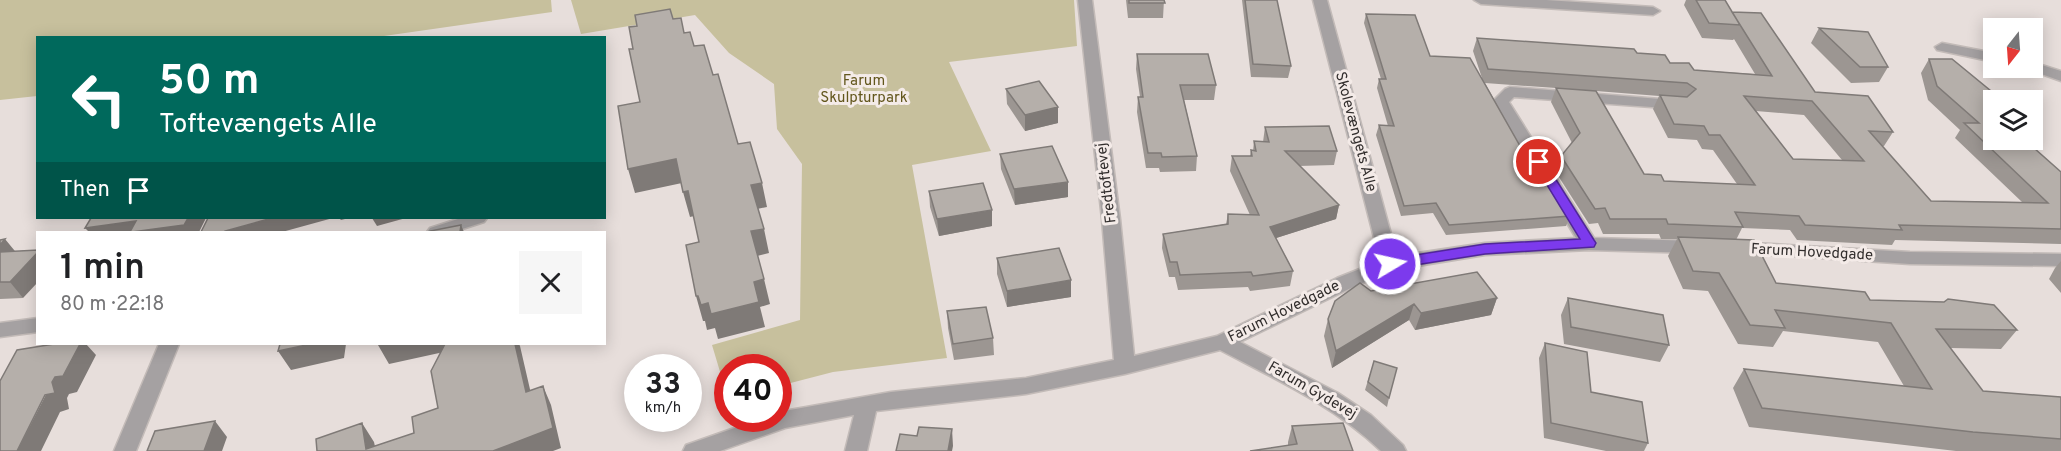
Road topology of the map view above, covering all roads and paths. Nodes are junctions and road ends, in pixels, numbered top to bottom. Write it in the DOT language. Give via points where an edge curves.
graph roads {
  1 [pos="1085,0"];
  2 [pos="1320,0"];
  3 [pos="1481,0"];
  4 [pos="1653,11"];
  5 [pos="1942,48"];
  6 [pos="1983,56"];
  7 [pos="2043,70"];
  8 [pos="2061,76"];
  9 [pos="1679,104"];
  10 [pos="475,219"];
  11 [pos="439,231"];
  12 [pos="1589,243"];
  13 [pos="2061,260"];
  14 [pos="1390,264"];
  15 [pos="36,325"];
  16 [pos="0,330"];
  17 [pos="1222,342"];
  18 [pos="169,345"];
  19 [pos="1125,366"];
  20 [pos="867,404"];
  21 [pos="125,451"];
  22 [pos="694,451"];
  23 [pos="856,451"];
  24 [pos="1395,451"];
  1 -- 19 [label="street, Fredtoftevej"];
  2 -- 14 [label="street, Skolevængets Alle"];
  3 -- 4 [label="street"];
  5 -- 6 [label="street"];
  7 -- 8 [label="street"];
  9 -- 12 [label="street" via="1510,92 1501,101"];
  10 -- 11 [label="street"];
  12 -- 13 [label="street, Farum Hovedgade" via="1888,257"];
  12 -- 14 [label="street, Farum Hovedgade" via="1485,249"];
  14 -- 17 [label="street, Farum Hovedgade"];
  15 -- 16 [label="street"];
  17 -- 19 [label="street, Farum Hovedgade"];
  17 -- 24 [label="street, Farum Gydevej" via="1331,399 1363,421"];
  18 -- 21 [label="street"];
  19 -- 20 [label="street, Farum Hovedgade" via="1026,386"];
  20 -- 22 [label="street, Farum Hovedgade" via="784,420"];
  20 -- 23 [label="street"];
}
